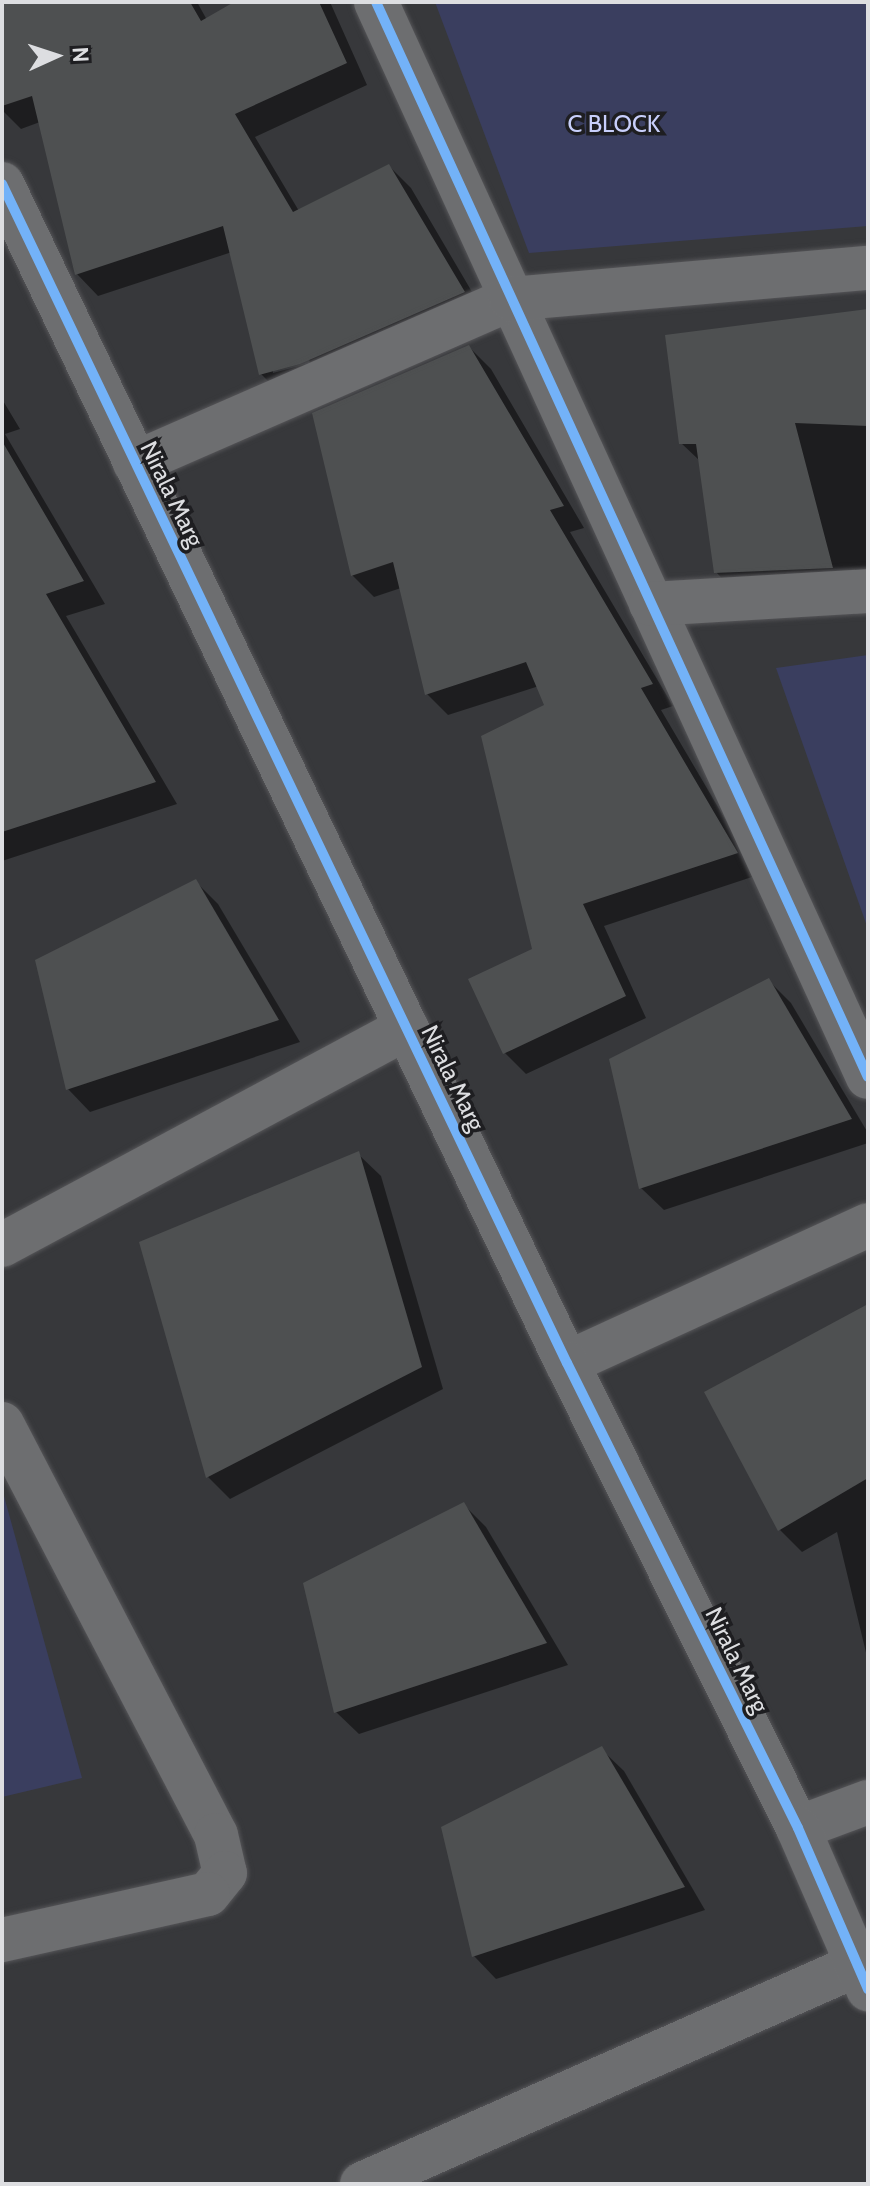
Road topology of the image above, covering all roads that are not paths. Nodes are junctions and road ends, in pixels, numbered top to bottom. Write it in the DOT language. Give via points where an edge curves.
graph roads {
  1 [pos="376,2"];
  2 [pos="2,184"];
  3 [pos="868,268"];
  4 [pos="511,299"];
  5 [pos="135,463"];
  6 [pos="868,591"];
  7 [pos="651,604"];
  8 [pos="406,1028"];
  9 [pos="868,1077"];
  10 [pos="868,1225"];
  11 [pos="2,1245"];
  12 [pos="567,1363"];
  13 [pos="2,1424"];
  14 [pos="868,1802"];
  15 [pos="798,1828"];
  16 [pos="2,1940"];
  17 [pos="862,1977"];
  18 [pos="362,2184"];
  1 -- 4 [label="street"];
  2 -- 5 [label="street, Nirala Marg"];
  3 -- 4 [label="street"];
  4 -- 5 [label="street"];
  4 -- 7 [label="street"];
  5 -- 8 [label="street, Nirala Marg"];
  6 -- 7 [label="street"];
  7 -- 9 [label="street"];
  8 -- 11 [label="street"];
  8 -- 12 [label="street, Nirala Marg"];
  10 -- 12 [label="street"];
  12 -- 15 [label="street, Nirala Marg"];
  13 -- 16 [label="street" via="216,1835 225,1873 208,1894"];
  14 -- 15 [label="street"];
  15 -- 17 [label="street, Nirala Marg"];
  17 -- 18 [label="street"];
}
